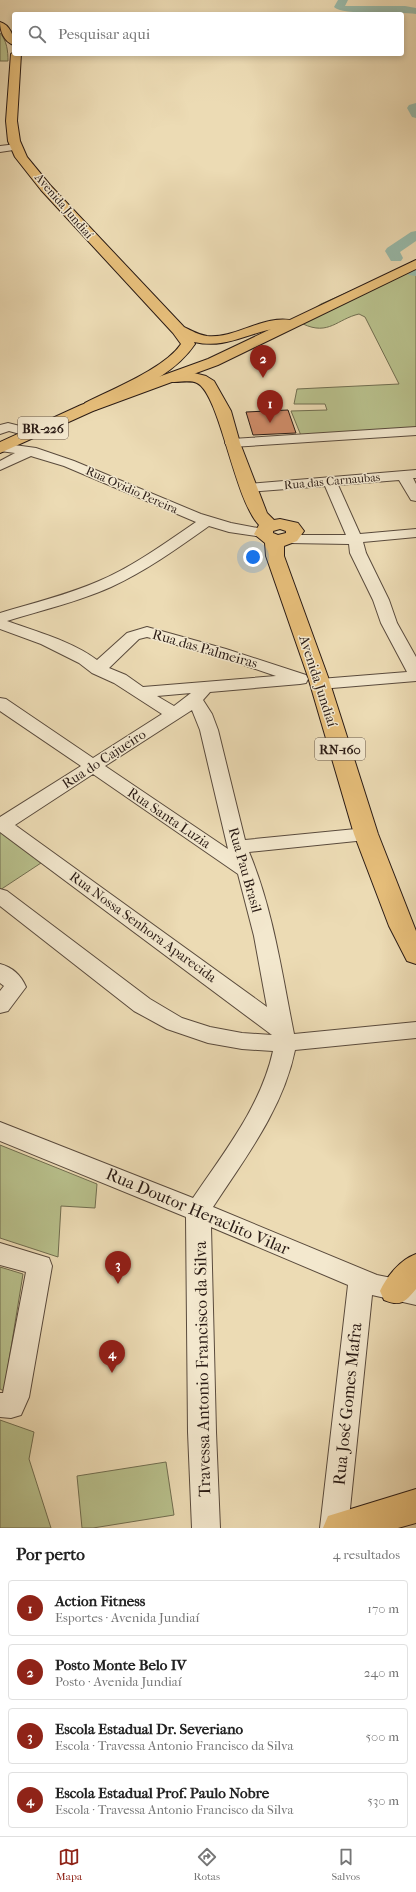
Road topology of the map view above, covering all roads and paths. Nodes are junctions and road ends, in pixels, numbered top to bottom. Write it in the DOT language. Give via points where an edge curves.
graph roads {
  1 [pos="0,25"];
  2 [pos="12,40"];
  3 [pos="16,56"];
  4 [pos="17,147"];
  5 [pos="0,149"];
  6 [pos="416,264"];
  7 [pos="290,324"];
  8 [pos="179,330"];
  9 [pos="214,362"];
  10 [pos="172,378"];
  11 [pos="219,401"];
  12 [pos="87,408"];
  13 [pos="0,430"];
  14 [pos="416,431"];
  15 [pos="31,433"];
  16 [pos="232,444"];
  17 [pos="1,447"];
  18 [pos="31,451"];
  19 [pos="0,466"];
  20 [pos="410,475"];
  21 [pos="330,482"];
  22 [pos="248,488"];
  23 [pos="416,497"];
  24 [pos="207,521"];
  25 [pos="276,532"];
  26 [pos="416,533"];
  27 [pos="355,538"];
  28 [pos="0,618"];
  29 [pos="0,624"];
  30 [pos="98,669"];
  31 [pos="416,672"];
  32 [pos="416,676"];
  33 [pos="313,680"];
  34 [pos="139,692"];
  35 [pos="199,694"];
  36 [pos="0,703"];
  37 [pos="174,714"];
  38 [pos="92,766"];
  39 [pos="1,825"];
  40 [pos="366,834"];
  41 [pos="237,847"];
  42 [pos="247,870"];
  43 [pos="0,896"];
  44 [pos="416,955"];
  45 [pos="0,971"];
  46 [pos="0,1004"];
  47 [pos="416,1030"];
  48 [pos="284,1037"];
  49 [pos="0,1132"];
  50 [pos="198,1210"];
  51 [pos="0,1254"];
  52 [pos="416,1266"];
  53 [pos="361,1280"];
  54 [pos="406,1292"];
  55 [pos="0,1405"];
  56 [pos="416,1506"];
  57 [pos="345,1527"];
  58 [pos="206,1528"];
  1 -- 2 [label="main road"];
  3 -- 4 [label="main road, Avenida Jundiaí" via="12,133"];
  4 -- 5 [label="street"];
  4 -- 8 [label="main road, Avenida Jundiaí" via="43,184"];
  6 -- 7 [label="main road, BR-226"];
  7 -- 8 [label="main road, Avenida Jundiaí" via="266,325 238,336 211,341 195,339"];
  7 -- 9 [label="main road, BR-226"];
  8 -- 12 [label="main road, Avenida Jundiaí" via="188,344 180,356"];
  9 -- 10 [label="main road, BR-226"];
  9 -- 11 [label="main road" via="211,371 220,391"];
  10 -- 11 [label="main road" via="190,377 204,381"];
  10 -- 12 [label="main road, BR-226"];
  11 -- 16 [label="main road"];
  12 -- 15 [label="main road, BR-226"];
  13 -- 15 [label="street" via="8,427"];
  14 -- 16 [label="street"];
  15 -- 17 [label="main road, BR-226"];
  16 -- 22 [label="main road"];
  17 -- 18 [label="street, Rua Ovidio Pereira"];
  18 -- 19 [label="street"];
  18 -- 24 [label="street, Rua Ovidio Pereira" via="89,470"];
  20 -- 21 [label="street, Rua das Carnaubas"];
  20 -- 23 [label="street"];
  21 -- 22 [label="street, Rua das Carnaubas"];
  21 -- 27 [label="street"];
  22 -- 25 [label="main road" via="259,516"];
  24 -- 25 [label="street, Rua Ovidio Pereira" via="233,528"];
  24 -- 28 [label="street" via="148,562 110,582 66,599"];
  25 -- 27 [label="street, Rua Ovidio Pereira" via="331,540"];
  25 -- 33 [label="main road, Avenida Jundiaí / RN-160" via="275,556"];
  26 -- 27 [label="street, Rua Ovidio Pereira"];
  27 -- 31 [label="street" via="358,553 389,623"];
  29 -- 30 [label="street" via="68,650 85,658"];
  30 -- 33 [label="street, Rua das Palmeiras" via="133,636 147,632"];
  30 -- 34 [label="street" via="120,679"];
  32 -- 33 [label="street"];
  33 -- 35 [label="street"];
  33 -- 40 [label="main road, Avenida Jundiaí / RN-160"];
  34 -- 35 [label="street"];
  34 -- 37 [label="street"];
  35 -- 37 [label="street, Rua do Cajueiro"];
  35 -- 41 [label="street, Rua Pau Brasil"];
  36 -- 38 [label="street, Rua Santa Luzia"];
  37 -- 38 [label="street, Rua do Cajueiro"];
  38 -- 39 [label="street, Rua do Cajueiro"];
  38 -- 42 [label="street, Rua Santa Luzia"];
  39 -- 48 [label="street, Rua Nossa Senhora Aparecida"];
  40 -- 41 [label="street"];
  40 -- 44 [label="main road, Avenida Jundiaí / RN-160" via="401,926"];
  41 -- 42 [label="street, Rua Pau Brasil"];
  42 -- 48 [label="street, Rua Pau Brasil" via="264,936"];
  43 -- 48 [label="street" via="159,1016 206,1035 251,1042"];
  45 -- 46 [label="street" via="14,983 15,989"];
  47 -- 48 [label="street"];
  48 -- 50 [label="street, Rua Pau Brasil" via="284,1059 278,1076 250,1131"];
  49 -- 50 [label="street, Rua Doutor Heraclito Vilar"];
  50 -- 53 [label="street, Rua Doutor Heraclito Vilar"];
  50 -- 58 [label="street, Travessa Antonio Francisco da Silva"];
  51 -- 55 [label="street" via="40,1266 16,1397 11,1406"];
  52 -- 54 [label="main road"];
  53 -- 54 [label="street, Rua Doutor Heraclito Vilar"];
  53 -- 57 [label="street, Rua José Gomes Mafra"];
  56 -- 57 [label="main road"];
}
